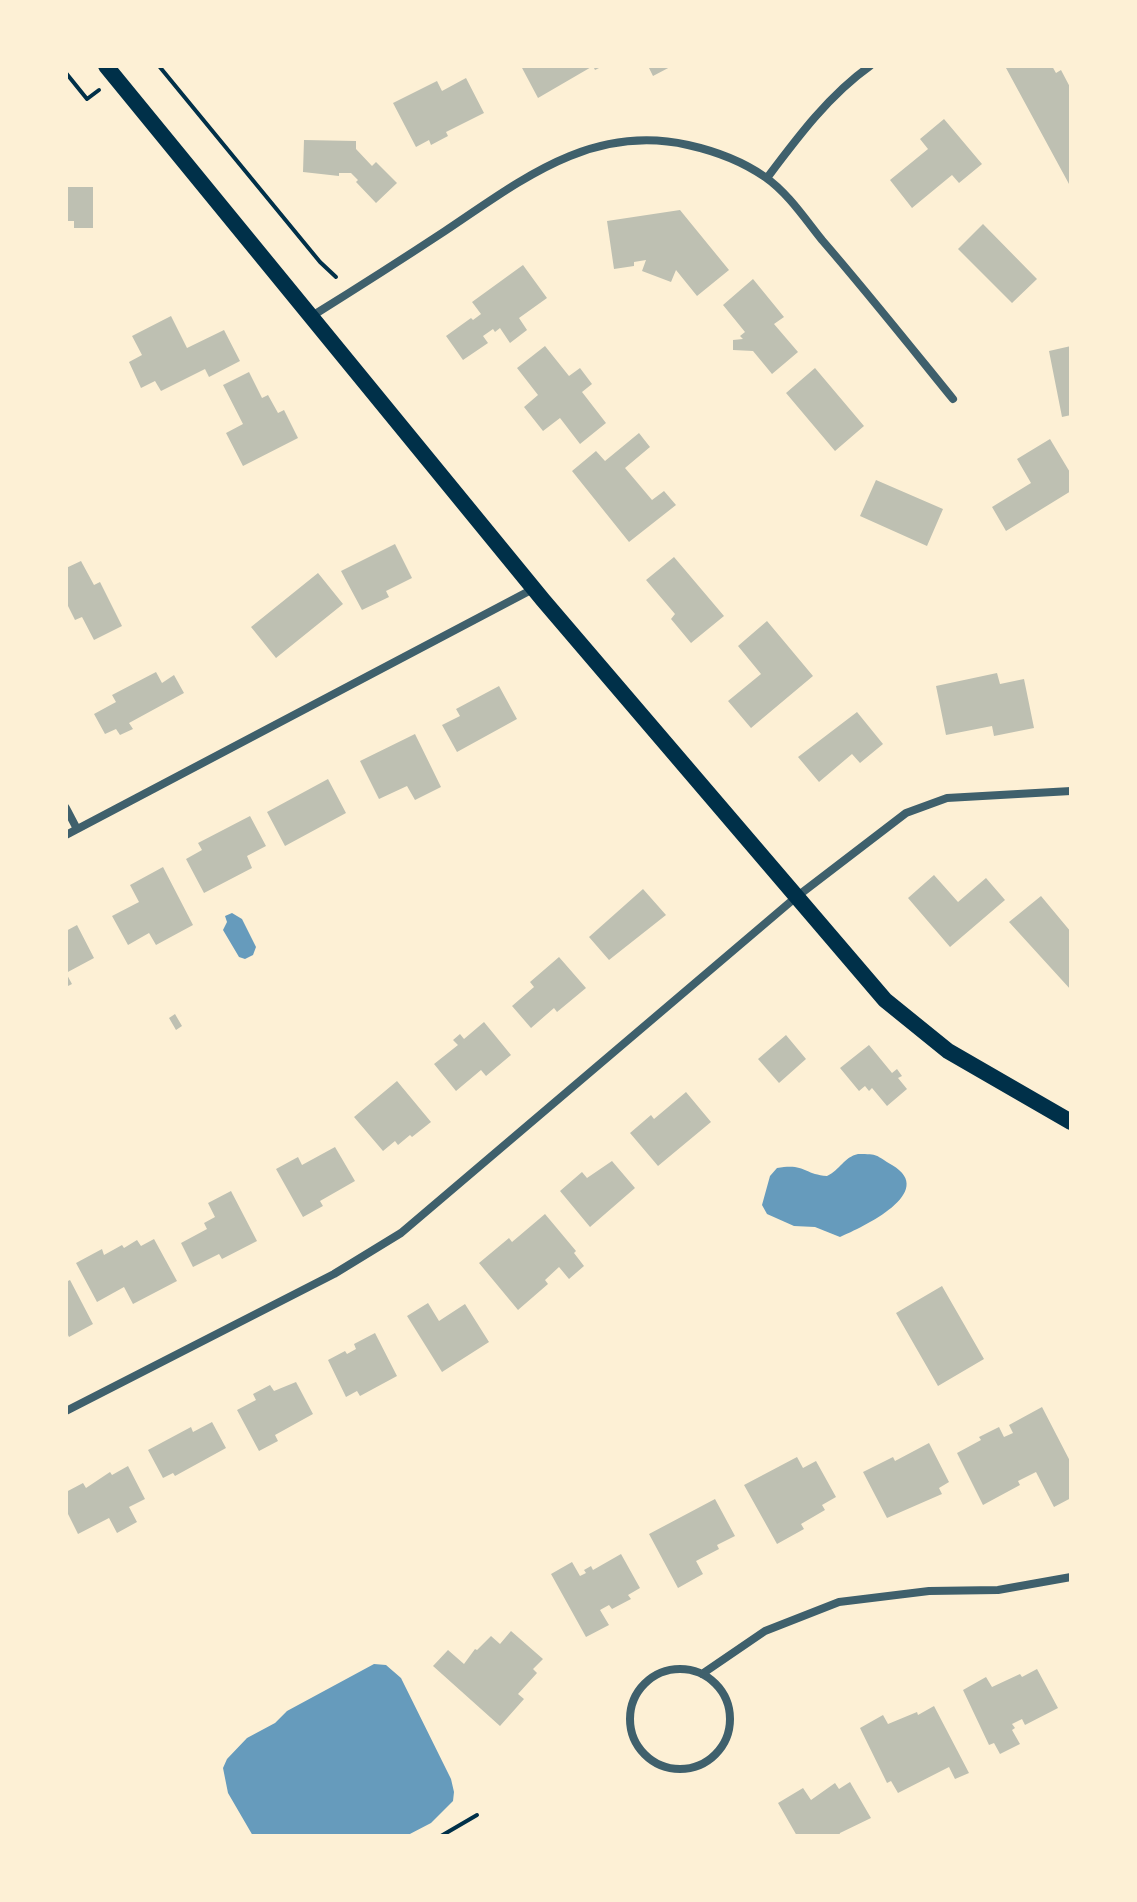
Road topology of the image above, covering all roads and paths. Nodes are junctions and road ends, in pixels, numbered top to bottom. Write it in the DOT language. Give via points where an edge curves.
graph roads {
  1 [pos="106,66"];
  2 [pos="159,66"];
  3 [pos="870,66"];
  4 [pos="66,73"];
  5 [pos="105,85"];
  6 [pos="767,178"];
  7 [pos="336,277"];
  8 [pos="312,316"];
  9 [pos="953,399"];
  10 [pos="533,589"];
  11 [pos="1071,791"];
  12 [pos="66,808"];
  13 [pos="77,829"];
  14 [pos="66,835"];
  15 [pos="795,898"];
  16 [pos="1071,1122"];
  17 [pos="66,1411"];
  18 [pos="1071,1577"];
  19 [pos="702,1674"];
  20 [pos="477,1815"];
  21 [pos="441,1836"];
  1 -- 8 [label="main road"];
  2 -- 7 [label="path"];
  3 -- 6 [label="street" via="808,126"];
  4 -- 5 [label="path" via="87,99"];
  6 -- 8 [label="street" via="711,150 678,143 639,139 594,146 519,181"];
  6 -- 9 [label="street"];
  8 -- 10 [label="main road"];
  10 -- 13 [label="street"];
  10 -- 15 [label="main road"];
  11 -- 15 [label="street" via="947,798 906,813"];
  12 -- 13 [label="street"];
  13 -- 14 [label="street"];
  15 -- 16 [label="main road" via="896,1008 948,1051"];
  15 -- 17 [label="street" via="401,1233 334,1274"];
  18 -- 19 [label="street" via="998,1590 929,1591 839,1602 765,1631"];
  19 -- 19 [label="street" via="723,1693 728,1734 712,1758 700,1765 672,1769 659,1764 647,1757 632,1733 630,1719 639,1692 674,1670"];
  20 -- 21 [label="path"];
}
